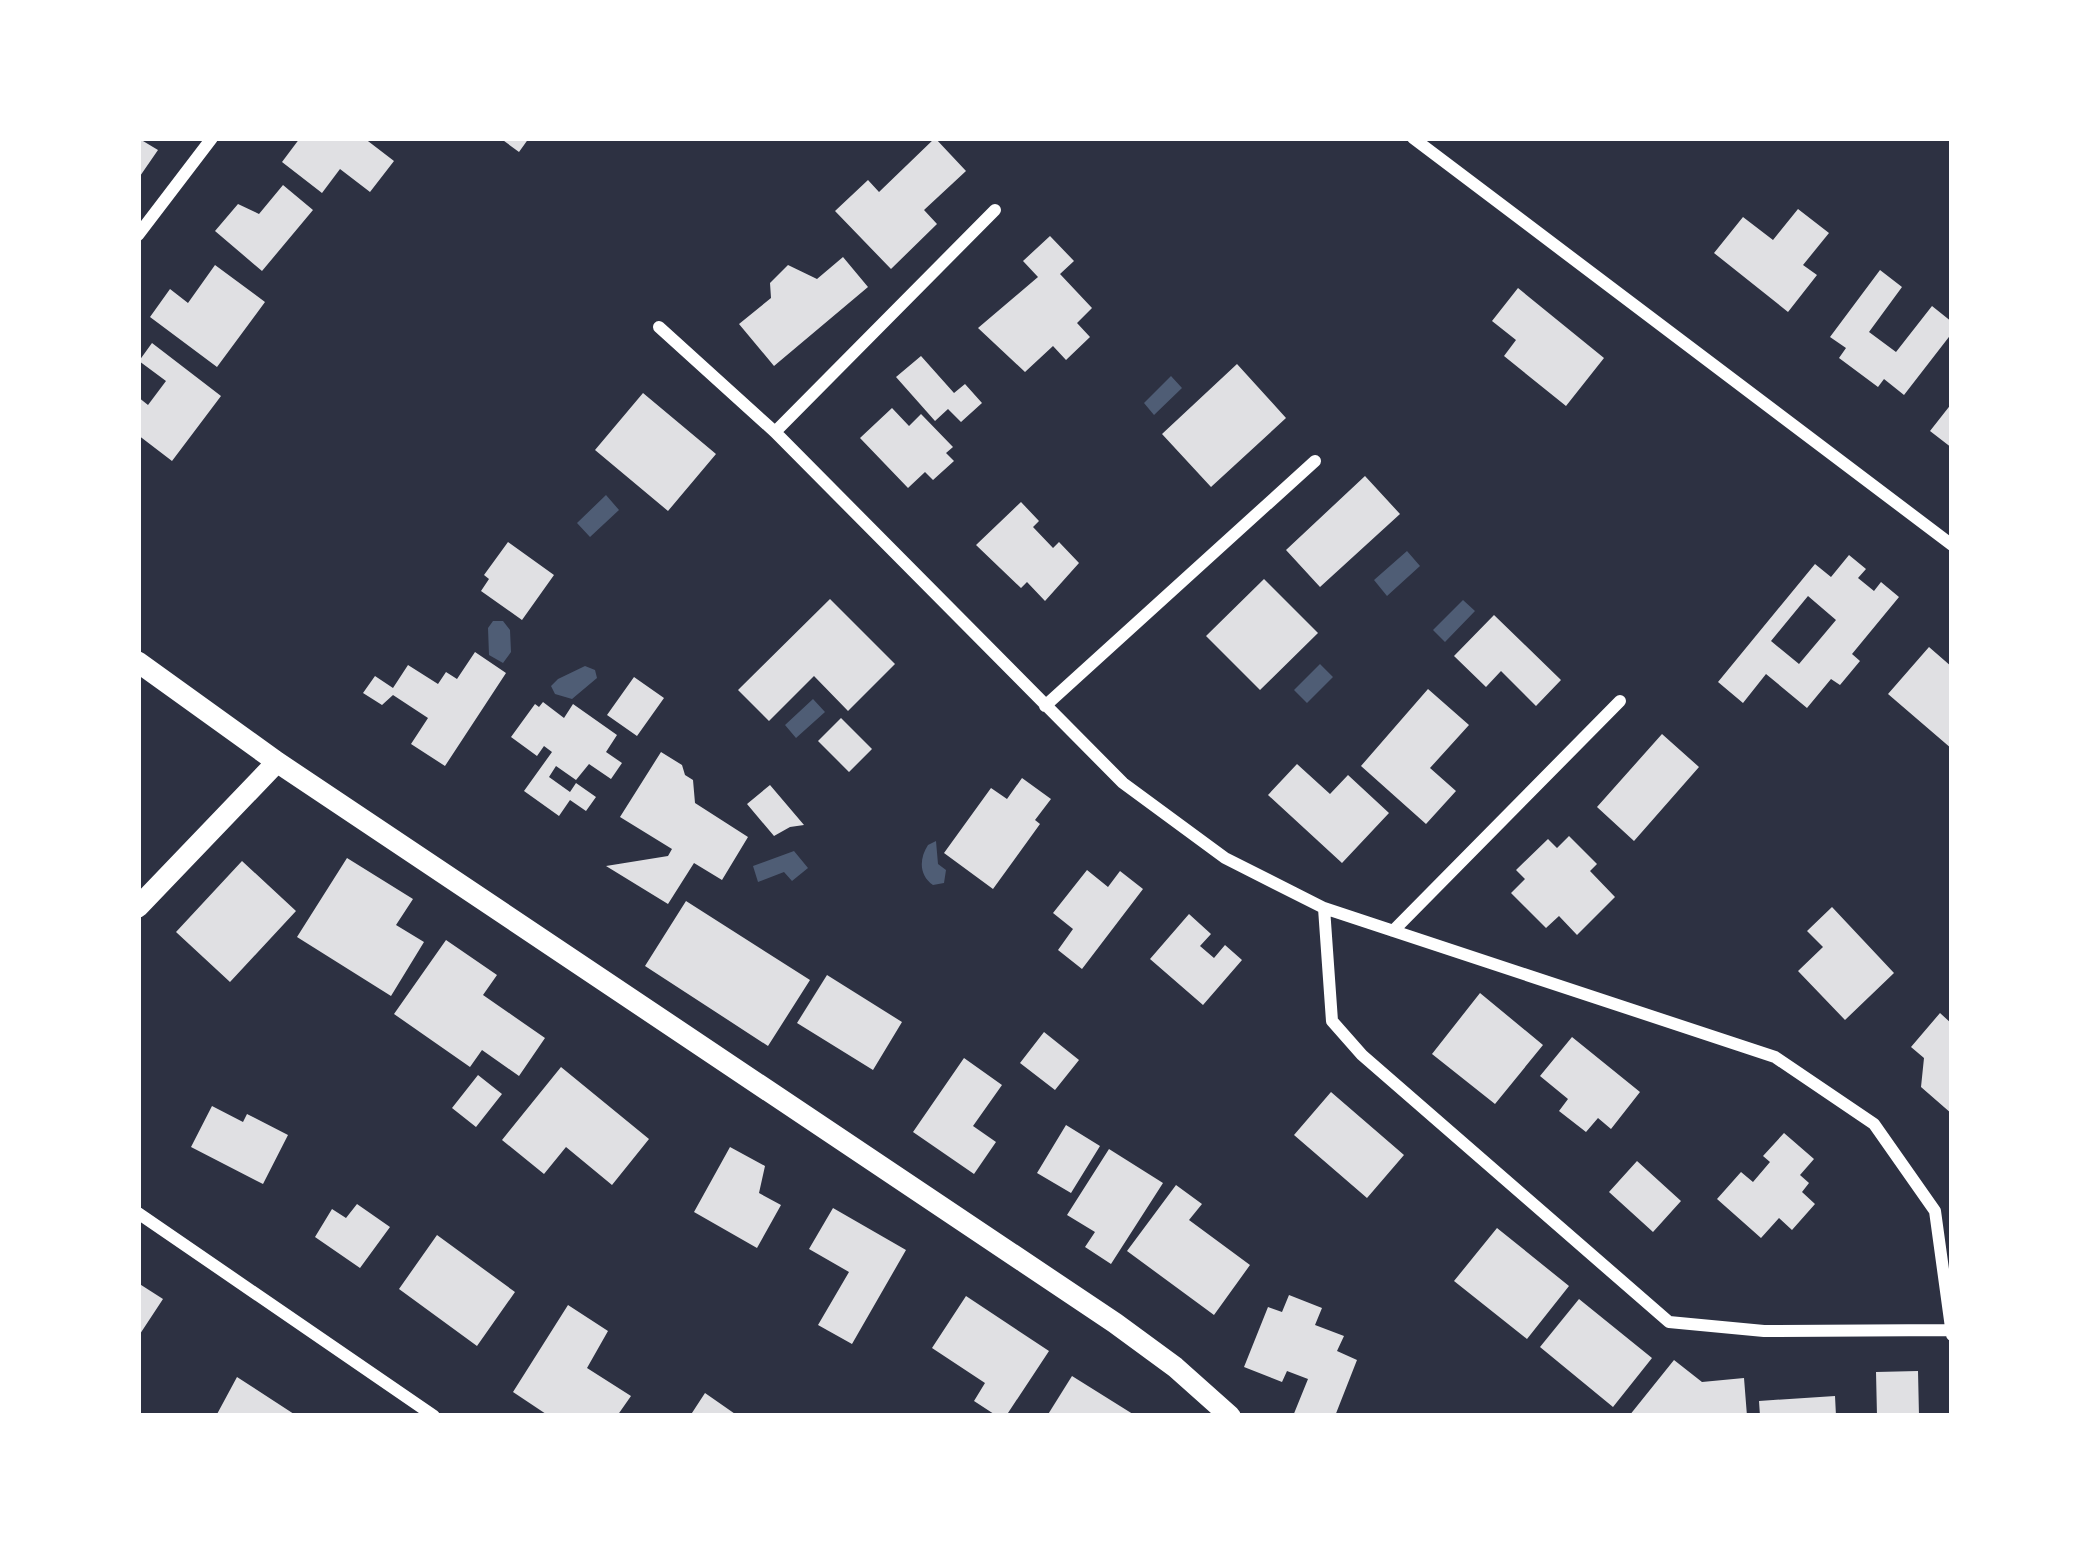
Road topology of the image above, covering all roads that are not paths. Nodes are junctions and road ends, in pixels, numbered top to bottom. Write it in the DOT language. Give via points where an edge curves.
graph roads {
  1 [pos="1413,138"];
  2 [pos="210,139"];
  3 [pos="995,210"];
  4 [pos="138,236"];
  5 [pos="659,327"];
  6 [pos="775,432"];
  7 [pos="1315,461"];
  8 [pos="1952,545"];
  9 [pos="138,662"];
  10 [pos="1620,700"];
  11 [pos="1045,706"];
  12 [pos="278,762"];
  13 [pos="138,907"];
  14 [pos="1324,908"];
  15 [pos="1393,931"];
  16 [pos="138,1213"];
  17 [pos="1952,1333"];
  18 [pos="434,1416"];
  19 [pos="1230,1416"];
  1 -- 8 [label="street"];
  2 -- 4 [label="street"];
  3 -- 6 [label="street"];
  5 -- 6 [label="street"];
  6 -- 11 [label="street"];
  7 -- 11 [label="street"];
  9 -- 12 [label="street"];
  10 -- 15 [label="street"];
  11 -- 14 [label="street" via="1123,783 1226,858"];
  12 -- 13 [label="street"];
  12 -- 19 [label="street" via="1115,1323"];
  14 -- 15 [label="street"];
  14 -- 17 [label="street" via="1332,1021 1669,1322"];
  15 -- 17 [label="street" via="1775,1057 1874,1124 1935,1211"];
  16 -- 18 [label="street"];
}
